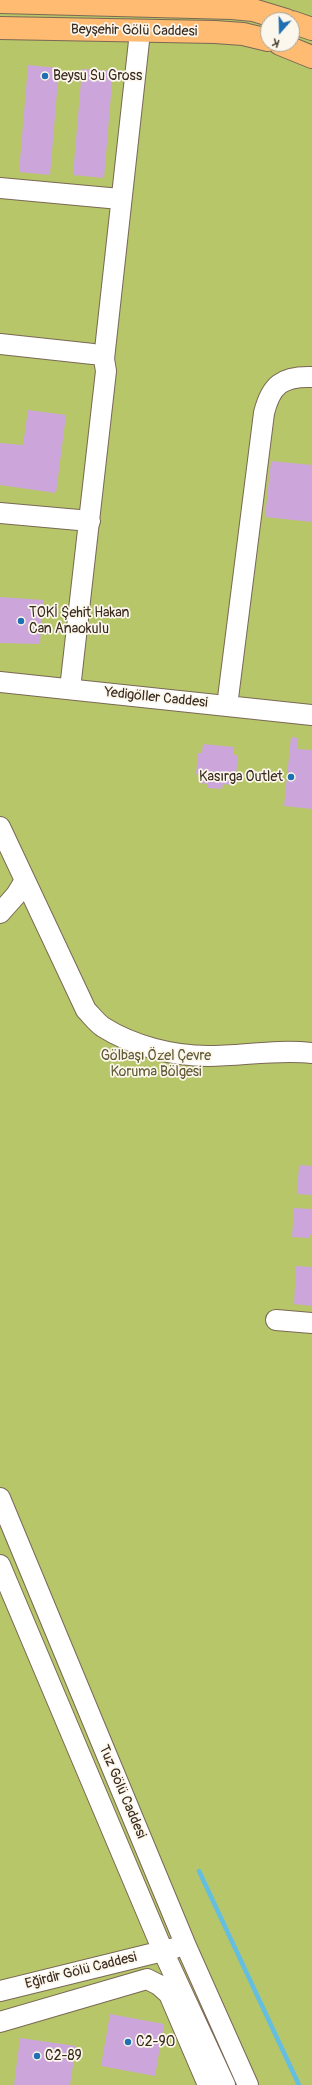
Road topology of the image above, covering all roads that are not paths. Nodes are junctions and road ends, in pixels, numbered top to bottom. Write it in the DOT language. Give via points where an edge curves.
graph roads {
  1 [pos="0,2"];
  2 [pos="260,12"];
  3 [pos="300,25"];
  4 [pos="0,28"];
  5 [pos="312,29"];
  6 [pos="140,32"];
  7 [pos="260,38"];
  8 [pos="300,52"];
  9 [pos="312,57"];
  10 [pos="0,188"];
  11 [pos="120,199"];
  12 [pos="0,344"];
  13 [pos="104,359"];
  14 [pos="312,377"];
  15 [pos="0,513"];
  16 [pos="90,521"];
  17 [pos="0,682"];
  18 [pos="70,689"];
  19 [pos="228,706"];
  20 [pos="312,715"];
  21 [pos="0,827"];
  22 [pos="24,882"];
  23 [pos="0,913"];
  24 [pos="312,1053"];
  25 [pos="276,1320"];
  26 [pos="312,1323"];
  27 [pos="0,1498"];
  28 [pos="0,1565"];
  29 [pos="186,1946"];
  30 [pos="163,1951"];
  31 [pos="69,1974"];
  32 [pos="0,1991"];
  33 [pos="82,1997"];
  34 [pos="0,2022"];
  35 [pos="208,2085"];
  36 [pos="225,2085"];
  37 [pos="248,2085"];
  1 -- 2 [label="main road" via="232,8"];
  3 -- 5 [label="main road"];
  4 -- 6 [label="main road, Beyşehir Gölü Caddesi"];
  6 -- 7 [label="main road, Beyşehir Gölü Caddesi" via="243,34"];
  6 -- 11 [label="street"];
  8 -- 9 [label="main road"];
  10 -- 11 [label="street"];
  11 -- 13 [label="street"];
  12 -- 13 [label="street" via="93,354"];
  13 -- 16 [label="street" via="106,371"];
  14 -- 19 [label="street" via="284,380 274,387 264,413"];
  15 -- 16 [label="street"];
  16 -- 18 [label="street"];
  17 -- 18 [label="street, Yedigöller Caddesi"];
  18 -- 19 [label="street, Yedigöller Caddesi"];
  19 -- 20 [label="street, Yedigöller Caddesi"];
  21 -- 22 [label="street"];
  22 -- 23 [label="street"];
  22 -- 24 [label="street" via="86,1010 102,1026 139,1044 190,1054 208,1056 267,1051"];
  25 -- 26 [label="street"];
  27 -- 29 [label="street, Tuz Gölü Caddesi"];
  28 -- 30 [label="street, Tuz Gölü Caddesi"];
  29 -- 30 [label="street, Eğirdir Gölü Caddesi"];
  29 -- 37 [label="street, Tuz Gölü Caddesi"];
  30 -- 31 [label="street, Eğirdir Gölü Caddesi"];
  30 -- 36 [label="street, Tuz Gölü Caddesi"];
  31 -- 32 [label="street, Eğirdir Gölü Caddesi"];
  31 -- 33 [label="street"];
  33 -- 34 [label="street"];
  33 -- 35 [label="street" via="142,1979 159,1985 169,1994"];
}
